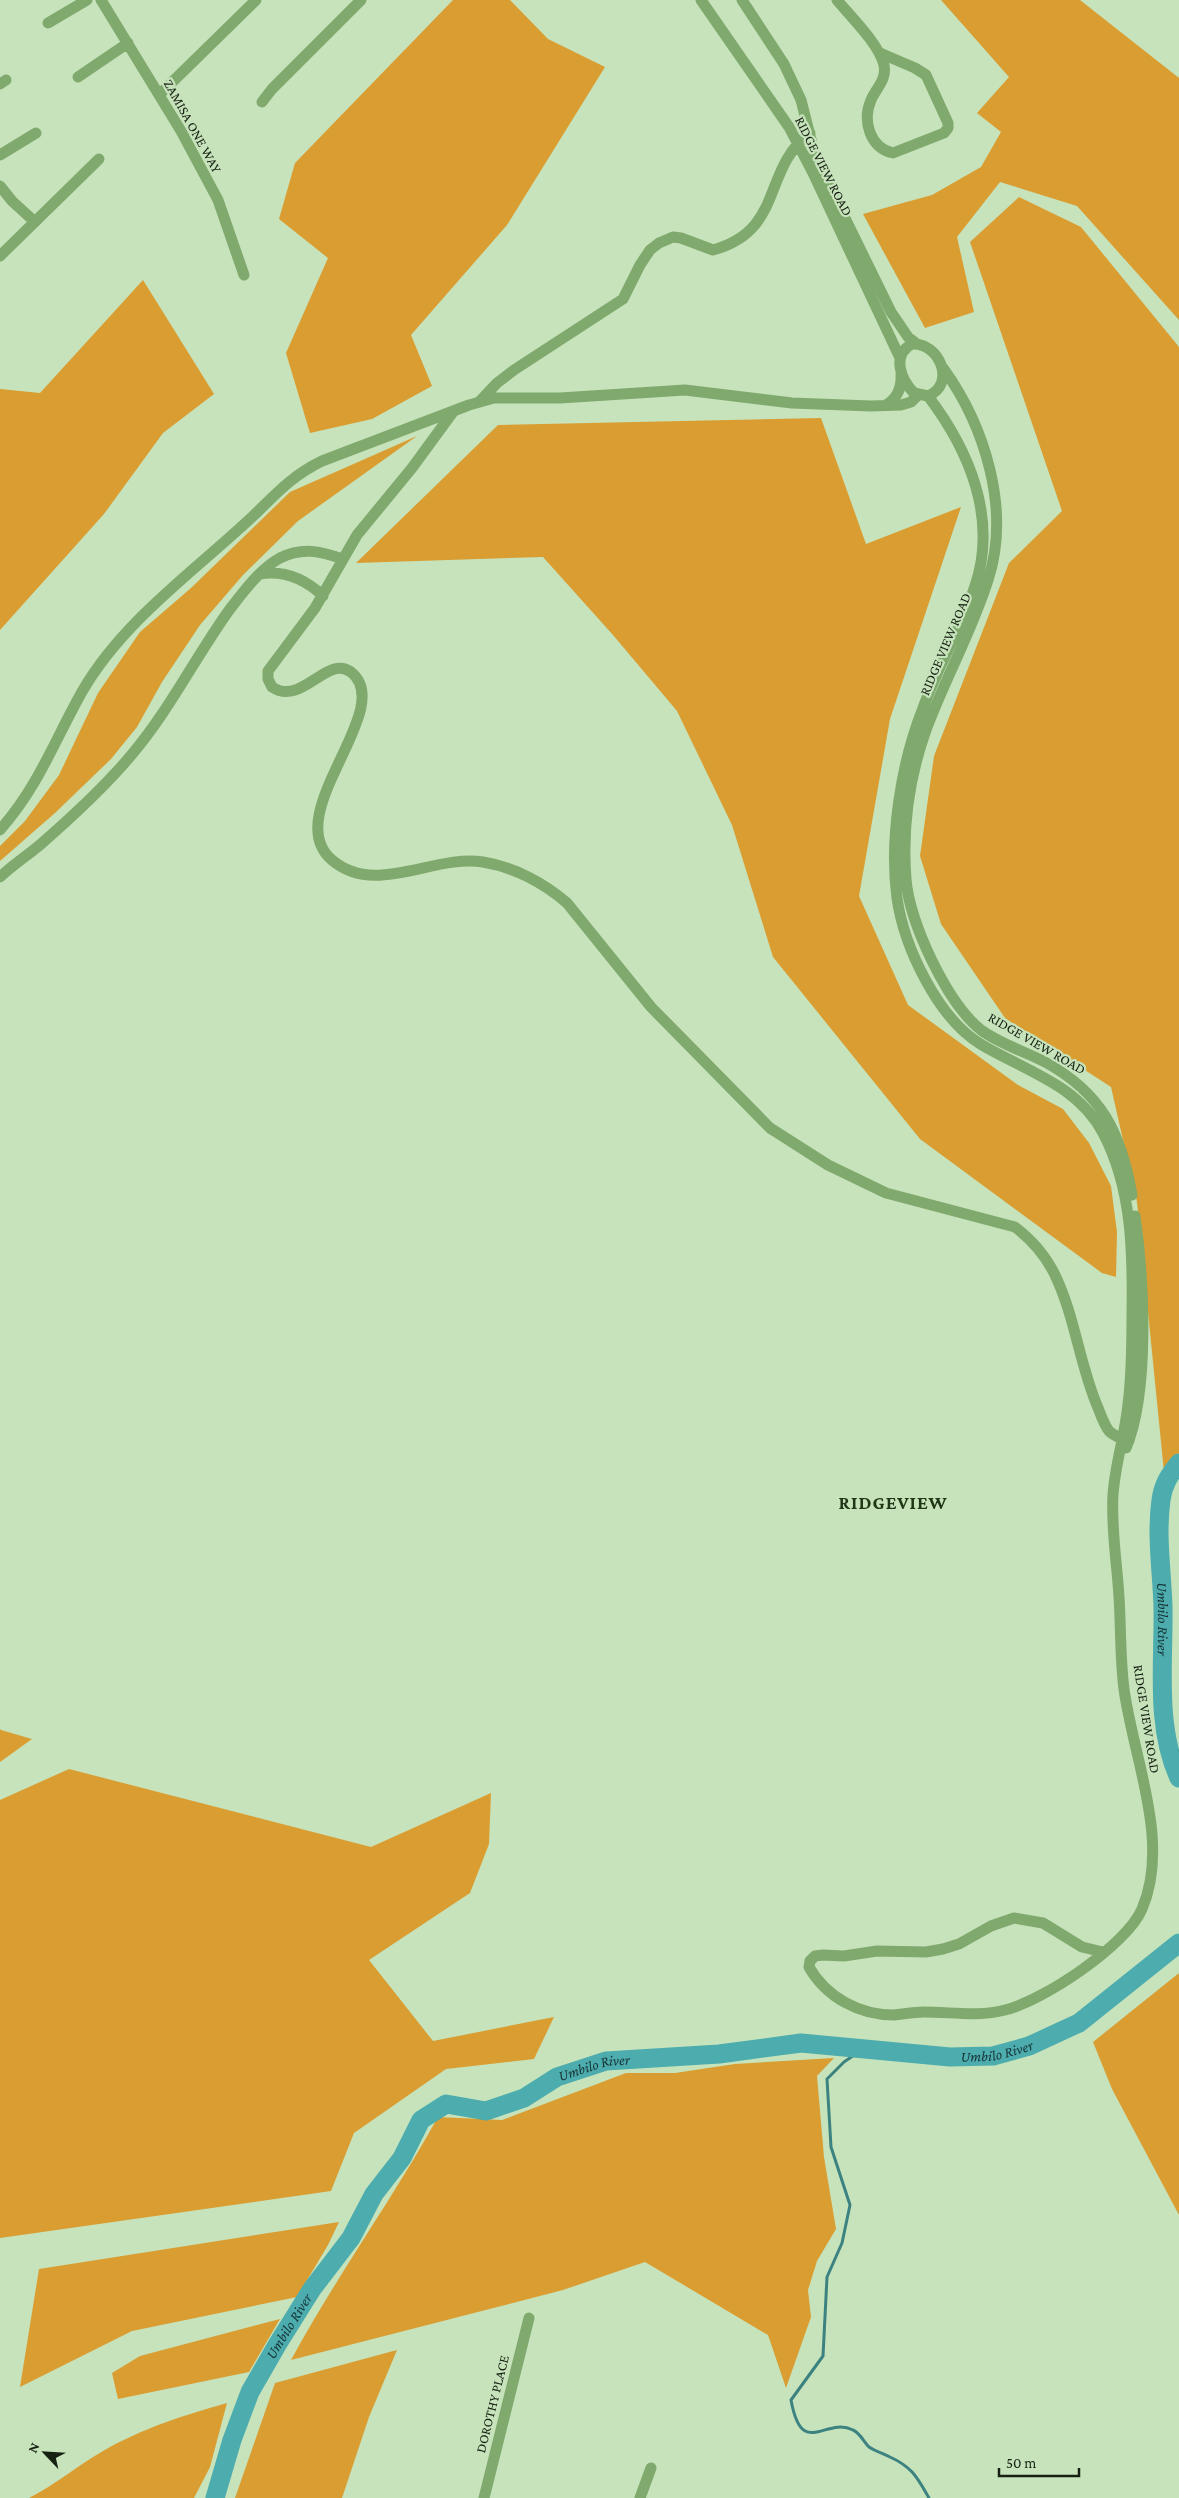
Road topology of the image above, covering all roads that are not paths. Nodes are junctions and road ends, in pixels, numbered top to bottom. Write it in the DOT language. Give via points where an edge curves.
graph roads {
  1 [pos="87,0"];
  2 [pos="101,0"];
  3 [pos="256,0"];
  4 [pos="361,0"];
  5 [pos="701,0"];
  6 [pos="742,0"];
  7 [pos="837,0"];
  8 [pos="48,23"];
  9 [pos="128,44"];
  10 [pos="880,53"];
  11 [pos="78,77"];
  12 [pos="159,95"];
  13 [pos="262,102"];
  14 [pos="810,133"];
  15 [pos="36,134"];
  16 [pos="797,143"];
  17 [pos="0,155"];
  18 [pos="99,159"];
  19 [pos="0,186"];
  20 [pos="35,222"];
  21 [pos="0,256"];
  22 [pos="244,274"];
  23 [pos="917,344"];
  24 [pos="900,364"];
  25 [pos="943,368"];
  26 [pos="923,395"];
  27 [pos="480,401"];
  28 [pos="886,405"];
  29 [pos="453,412"];
  30 [pos="342,559"];
  31 [pos="260,574"];
  32 [pos="322,596"];
  33 [pos="952,653"];
  34 [pos="0,830"];
  35 [pos="0,877"];
  36 [pos="1125,1440"];
  37 [pos="1103,1952"];
  38 [pos="529,2318"];
  39 [pos="651,2468"];
  40 [pos="484,2498"];
  41 [pos="640,2498"];
  1 -- 8 [label="street"];
  2 -- 9 [label="street, ZAMISA ONE WAY"];
  3 -- 12 [label="street"];
  4 -- 13 [label="street" via="272,88"];
  5 -- 16 [label="street, RIDGE VIEW ROAD"];
  6 -- 14 [label="street, RIDGE VIEW ROAD" via="784,64 801,100"];
  7 -- 10 [label="street"];
  9 -- 11 [label="street"];
  9 -- 12 [label="street, ZAMISA ONE WAY"];
  10 -- 10 [label="street" via="926,75 948,124 944,133 893,153 872,139 868,108 885,74"];
  12 -- 22 [label="street, ZAMISA ONE WAY" via="218,200"];
  14 -- 16 [label="street"];
  14 -- 23 [label="street, RIDGE VIEW ROAD" via="816,160 891,312 908,337"];
  15 -- 17 [label="street"];
  16 -- 24 [label="street, RIDGE VIEW ROAD"];
  16 -- 27 [label="street" via="785,160 764,214 754,228 740,239 713,250 681,238 659,243 640,265 623,299 514,370"];
  18 -- 20 [label="street"];
  19 -- 20 [label="street"];
  20 -- 21 [label="street"];
  23 -- 24 [label="street" via="907,347"];
  23 -- 25 [label="street, RIDGE VIEW ROAD" via="932,352"];
  24 -- 26 [label="street, RIDGE VIEW ROAD" via="910,389"];
  24 -- 28 [label="street" via="899,391"];
  25 -- 26 [label="street" via="939,388"];
  25 -- 33 [label="street, RIDGE VIEW ROAD" via="963,399 979,437 993,485 995,517 989,577"];
  26 -- 28 [label="street" via="906,404"];
  26 -- 33 [label="street, RIDGE VIEW ROAD" via="943,415 961,448 973,477 983,519 983,548 976,580"];
  27 -- 28 [label="street" via="685,390 792,403"];
  27 -- 29 [label="street"];
  29 -- 30 [label="street"];
  29 -- 34 [label="street" via="322,461 281,487 121,637 83,690 41,774 21,806"];
  30 -- 31 [label="street" via="308,550 280,558"];
  30 -- 32 [label="street"];
  31 -- 32 [label="street" via="272,572 299,578"];
  31 -- 35 [label="street" via="206,642 154,727 133,753 41,844"];
  32 -- 36 [label="street" via="273,662 268,679 277,690 295,690 332,669 341,668 350,671 361,687 359,718 326,793 317,822 320,847 332,861 350,872 378,876 450,862 482,862 532,879 567,903 651,1006 770,1128 828,1165 886,1192 1015,1227 1031,1239 1054,1273 1092,1394 1110,1431"];
  33 -- 36 [label="street, RIDGE VIEW ROAD" via="923,707 907,755 895,857 896,895 902,924 931,988 961,1030 978,1043 1070,1093 1086,1109 1105,1137 1121,1178 1131,1245 1132,1348"];
  36 -- 37 [label="street, RIDGE VIEW ROAD" via="1112,1505 1124,1686 1150,1815 1153,1853 1148,1893 1141,1912 1129,1932"];
  37 -- 37 [label="street, RIDGE VIEW ROAD" via="1082,1947 1043,1923 1014,1918 944,1949 876,1951 844,1956 823,1954 815,1956 809,1968 826,1991 873,2013 982,2014 1009,2010 1039,1996"];
  38 -- 40 [label="street, DOROTHY PLACE"];
  39 -- 41 [label="street"];
}
